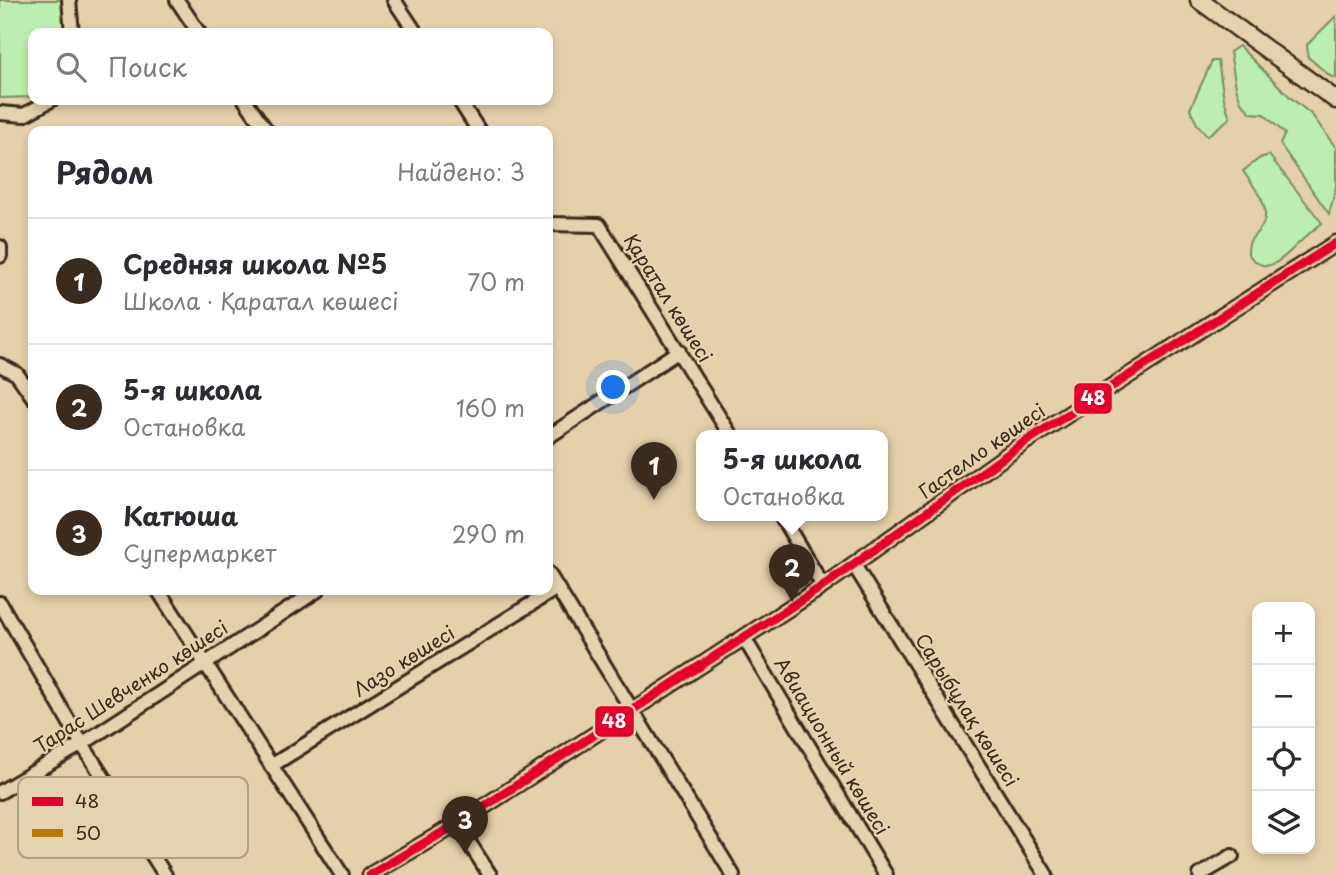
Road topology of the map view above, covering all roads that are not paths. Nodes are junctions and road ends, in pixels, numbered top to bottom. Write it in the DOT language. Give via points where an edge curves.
graph roads {
  1 [pos="69,0"];
  2 [pos="177,0"];
  3 [pos="394,0"];
  4 [pos="1199,0"];
  5 [pos="72,28"];
  6 [pos="196,28"];
  7 [pos="413,28"];
  8 [pos="1336,100"];
  9 [pos="42,105"];
  10 [pos="248,105"];
  11 [pos="462,105"];
  12 [pos="0,113"];
  13 [pos="263,126"];
  14 [pos="476,126"];
  15 [pos="553,224"];
  16 [pos="1336,243"];
  17 [pos="0,247"];
  18 [pos="0,256"];
  19 [pos="679,351"];
  20 [pos="0,365"];
  21 [pos="28,390"];
  22 [pos="727,430"];
  23 [pos="553,434"];
  24 [pos="783,521"];
  25 [pos="855,565"];
  26 [pos="553,581"];
  27 [pos="823,586"];
  28 [pos="557,588"];
  29 [pos="553,590"];
  30 [pos="161,595"];
  31 [pos="310,595"];
  32 [pos="546,595"];
  33 [pos="0,603"];
  34 [pos="744,638"];
  35 [pos="205,663"];
  36 [pos="632,709"];
  37 [pos="82,744"];
  38 [pos="271,766"];
  39 [pos="26,777"];
  40 [pos="103,777"];
  41 [pos="18,781"];
  42 [pos="0,792"];
  43 [pos="457,824"];
  44 [pos="1232,856"];
  45 [pos="154,858"];
  46 [pos="165,875"];
  47 [pos="342,875"];
  48 [pos="370,875"];
  49 [pos="490,875"];
  50 [pos="733,875"];
  51 [pos="886,875"];
  52 [pos="1046,875"];
  53 [pos="1200,875"];
  1 -- 5 [label="street"];
  2 -- 6 [label="street"];
  3 -- 7 [label="street"];
  4 -- 8 [label="main road"];
  9 -- 12 [label="street" via="24,115"];
  10 -- 13 [label="street"];
  11 -- 14 [label="street"];
  15 -- 19 [label="street, Қаратал көшесі" via="599,225"];
  16 -- 25 [label="street, Гастелло көшесі" via="1025,442"];
  17 -- 18 [label="street"];
  19 -- 22 [label="street, Қаратал көшесі"];
  19 -- 23 [label="street"];
  20 -- 21 [label="street" via="17,374"];
  24 -- 27 [label="street"];
  25 -- 27 [label="street, Гастелло көшесі"];
  25 -- 52 [label="street, Сарыбұлақ көшесі"];
  26 -- 28 [label="street"];
  27 -- 34 [label="street, Гастелло көшесі"];
  28 -- 29 [label="street, Лазо көшесі"];
  28 -- 36 [label="street"];
  30 -- 35 [label="street"];
  31 -- 35 [label="street, Тарас Шевченко көшесі"];
  32 -- 38 [label="street, Лазо көшесі"];
  33 -- 37 [label="street"];
  34 -- 36 [label="street, Гастелло көшесі"];
  34 -- 51 [label="street, Авиационный көшесі"];
  35 -- 37 [label="street, Тарас Шевченко көшесі"];
  35 -- 38 [label="street"];
  36 -- 43 [label="street, Гастелло көшесі"];
  36 -- 50 [label="street"];
  37 -- 39 [label="street, Тарас Шевченко көшесі"];
  37 -- 40 [label="street"];
  38 -- 47 [label="street"];
  41 -- 42 [label="street, Тарас Шевченко көшесі"];
  43 -- 48 [label="street, Гастелло көшесі"];
  43 -- 49 [label="street"];
  44 -- 53 [label="street"];
  45 -- 46 [label="street"];
}
